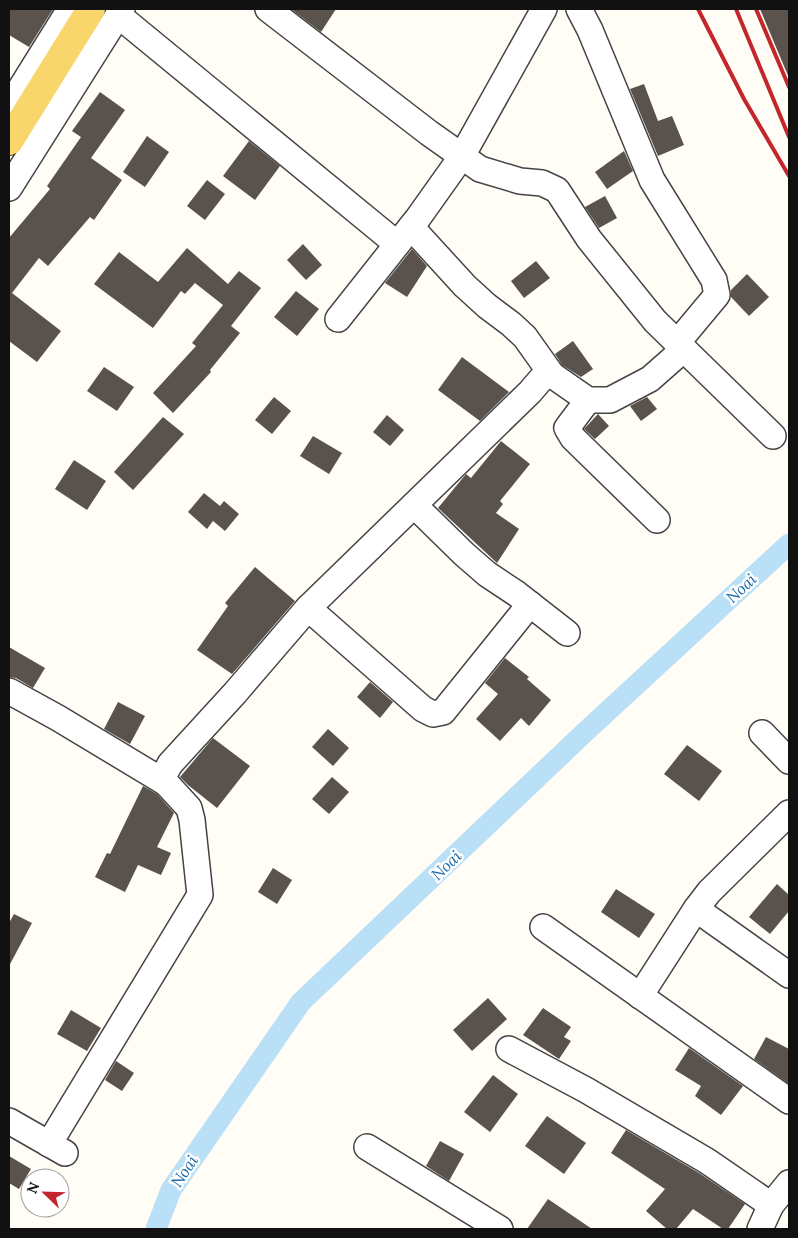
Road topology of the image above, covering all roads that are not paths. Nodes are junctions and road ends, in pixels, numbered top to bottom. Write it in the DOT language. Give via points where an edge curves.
graph roads {
  1 [pos="70,9"];
  2 [pos="91,9"];
  3 [pos="268,9"];
  4 [pos="544,9"];
  5 [pos="580,9"];
  6 [pos="120,12"];
  7 [pos="9,107"];
  8 [pos="9,141"];
  9 [pos="462,156"];
  10 [pos="9,188"];
  11 [pos="404,236"];
  12 [pos="338,319"];
  13 [pos="680,346"];
  14 [pos="552,375"];
  15 [pos="588,400"];
  16 [pos="773,436"];
  17 [pos="414,505"];
  18 [pos="657,520"];
  19 [pos="530,604"];
  20 [pos="308,608"];
  21 [pos="567,633"];
  22 [pos="9,691"];
  23 [pos="762,733"];
  24 [pos="789,761"];
  25 [pos="166,784"];
  26 [pos="789,813"];
  27 [pos="696,909"];
  28 [pos="543,927"];
  29 [pos="789,975"];
  30 [pos="640,996"];
  31 [pos="509,1049"];
  32 [pos="789,1101"];
  33 [pos="9,1121"];
  34 [pos="367,1147"];
  35 [pos="783,1194"];
  36 [pos="500,1229"];
  37 [pos="760,1229"];
  1 -- 7 [label="street"];
  2 -- 8 [label="main road"];
  3 -- 9 [label="street"];
  4 -- 9 [label="street"];
  5 -- 13 [label="street" via="652,180 714,280 716,295"];
  6 -- 10 [label="street"];
  6 -- 11 [label="street"];
  9 -- 11 [label="street"];
  9 -- 13 [label="street" via="480,169 520,181 542,183 557,190 589,239 655,321"];
  11 -- 12 [label="street"];
  11 -- 14 [label="street" via="512,324"];
  13 -- 15 [label="street" via="650,379 610,400"];
  13 -- 16 [label="street"];
  14 -- 15 [label="street"];
  14 -- 17 [label="street" via="542,378"];
  15 -- 18 [label="street" via="567,428 573,438"];
  17 -- 19 [label="street" via="487,574"];
  17 -- 20 [label="street"];
  19 -- 20 [label="street" via="443,712 433,714 423,709"];
  19 -- 21 [label="street"];
  20 -- 25 [label="street" via="170,764 164,775"];
  22 -- 25 [label="street"];
  23 -- 24 [label="street"];
  25 -- 33 [label="street" via="189,808 200,895 57,1148"];
  26 -- 27 [label="street"];
  27 -- 29 [label="street"];
  27 -- 30 [label="street"];
  28 -- 30 [label="street"];
  30 -- 32 [label="street"];
  31 -- 35 [label="street" via="707,1161"];
  34 -- 36 [label="street"];
  35 -- 37 [label="street"];
}
